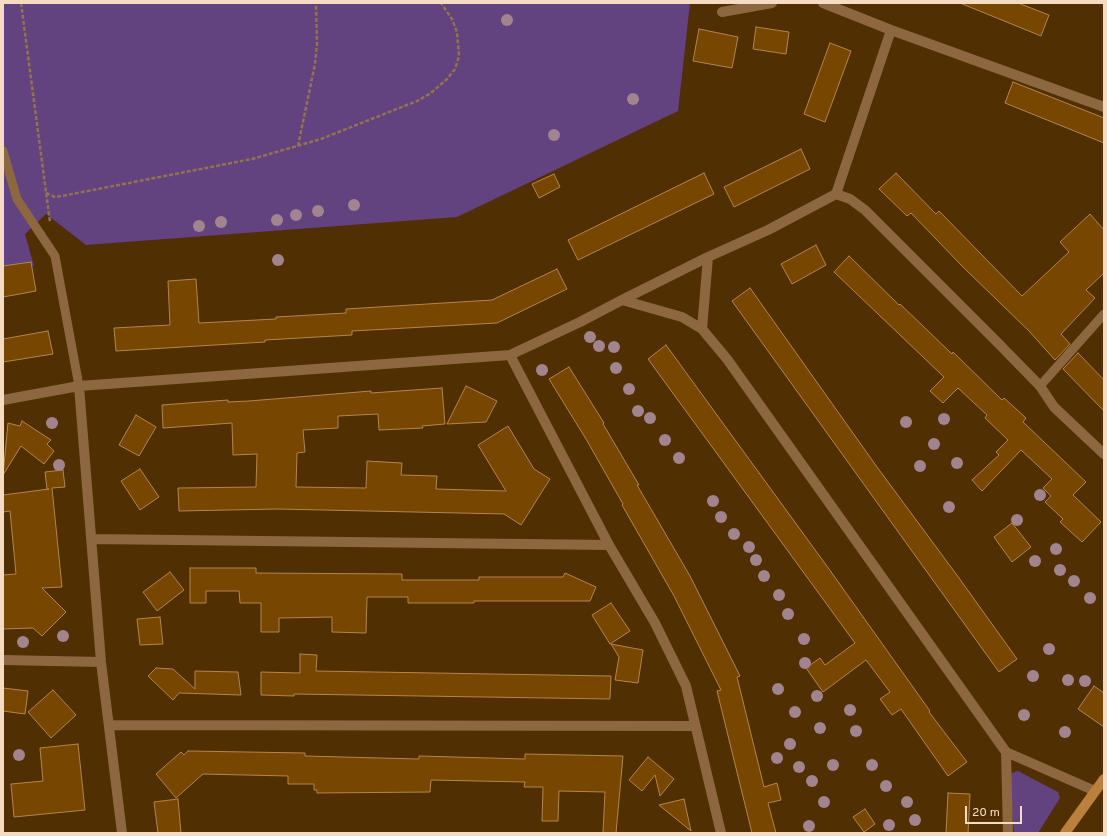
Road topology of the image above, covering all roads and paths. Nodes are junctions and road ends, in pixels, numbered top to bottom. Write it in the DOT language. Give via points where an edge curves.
graph roads {
  1 [pos="21,3"];
  2 [pos="316,3"];
  3 [pos="441,3"];
  4 [pos="772,3"];
  5 [pos="823,3"];
  6 [pos="722,12"];
  7 [pos="891,30"];
  8 [pos="1104,107"];
  9 [pos="298,146"];
  10 [pos="3,151"];
  11 [pos="836,194"];
  12 [pos="708,257"];
  13 [pos="622,300"];
  14 [pos="1104,314"];
  15 [pos="702,329"];
  16 [pos="510,355"];
  17 [pos="78,386"];
  18 [pos="1040,386"];
  19 [pos="3,400"];
  20 [pos="1104,454"];
  21 [pos="91,539"];
  22 [pos="609,545"];
  23 [pos="3,660"];
  24 [pos="101,662"];
  25 [pos="109,725"];
  26 [pos="695,726"];
  27 [pos="1006,752"];
  28 [pos="1104,780"];
  29 [pos="1096,791"];
  30 [pos="122,833"];
  31 [pos="721,833"];
  32 [pos="1008,833"];
  33 [pos="1066,833"];
  1 -- 9 [label="path" via="46,193 51,196 97,190 252,159"];
  2 -- 9 [label="path" via="318,44"];
  3 -- 9 [label="path" via="452,18 457,32 459,56 447,79 417,101"];
  4 -- 6 [label="street"];
  5 -- 7 [label="street"];
  7 -- 8 [label="street"];
  7 -- 11 [label="street"];
  10 -- 17 [label="lane" via="17,199 55,256"];
  11 -- 12 [label="street" via="768,230"];
  11 -- 18 [label="street" via="850,199 865,210"];
  12 -- 13 [label="street"];
  12 -- 15 [label="street"];
  13 -- 15 [label="street" via="682,317"];
  13 -- 16 [label="street"];
  14 -- 18 [label="lane"];
  15 -- 27 [label="street" via="728,359"];
  16 -- 17 [label="street"];
  16 -- 22 [label="street"];
  17 -- 19 [label="street"];
  17 -- 21 [label="street"];
  18 -- 20 [label="street" via="1054,407"];
  21 -- 22 [label="street"];
  21 -- 24 [label="street"];
  22 -- 26 [label="street" via="655,623 686,686"];
  23 -- 24 [label="street"];
  24 -- 25 [label="street"];
  25 -- 26 [label="street"];
  25 -- 30 [label="street"];
  26 -- 31 [label="street"];
  27 -- 29 [label="street"];
  27 -- 32 [label="street"];
  28 -- 29 [label="main road"];
  29 -- 33 [label="main road"];
}
